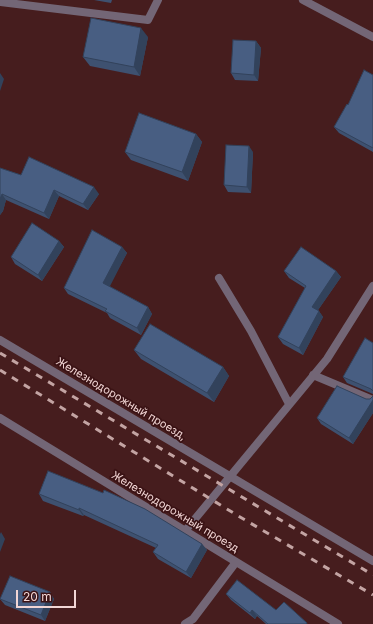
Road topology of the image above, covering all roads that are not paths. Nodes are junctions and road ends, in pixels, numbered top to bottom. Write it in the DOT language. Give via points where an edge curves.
graph roads {
  1 [pos="158,0"];
  2 [pos="304,0"];
  3 [pos="0,2"];
  4 [pos="373,37"];
  5 [pos="219,278"];
  6 [pos="373,286"];
  7 [pos="0,340"];
  8 [pos="314,375"];
  9 [pos="373,400"];
  10 [pos="289,404"];
  11 [pos="0,418"];
  12 [pos="230,476"];
  13 [pos="185,531"];
  14 [pos="373,561"];
  15 [pos="236,562"];
  16 [pos="186,624"];
  17 [pos="338,624"];
  1 -- 3 [label="street" via="148,20"];
  2 -- 4 [label="street"];
  5 -- 10 [label="street" via="252,332"];
  6 -- 8 [label="street"];
  7 -- 12 [label="street, Железнодорожный проезд,"];
  8 -- 9 [label="street"];
  8 -- 10 [label="street"];
  10 -- 12 [label="street"];
  11 -- 13 [label="street, Железнодорожный проезд"];
  12 -- 13 [label="street"];
  12 -- 14 [label="street, Железнодорожный проезд,"];
  13 -- 15 [label="street, Железнодорожный проезд"];
  15 -- 16 [label="street" via="193,619"];
  15 -- 17 [label="street, Железнодорожный проезд"];
}
